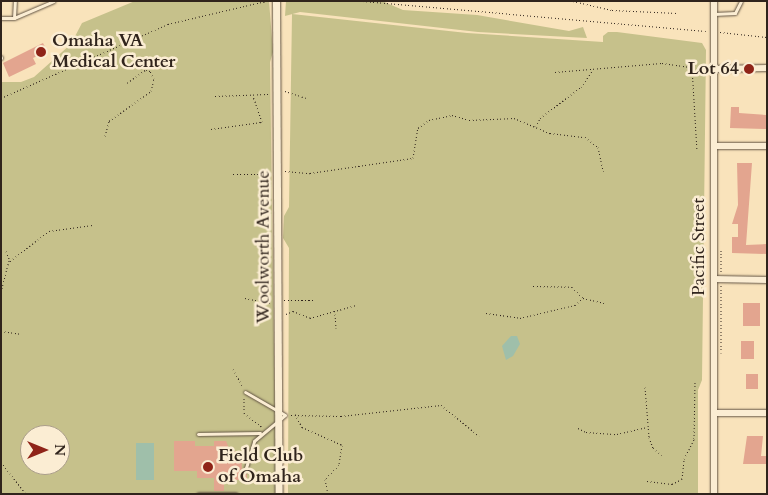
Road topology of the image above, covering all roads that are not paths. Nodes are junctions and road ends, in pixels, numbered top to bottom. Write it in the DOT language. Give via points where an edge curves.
graph roads {
  1 [pos="15,1"];
  2 [pos="54,1"];
  3 [pos="276,1"];
  4 [pos="714,1"];
  5 [pos="741,1"];
  6 [pos="714,14"];
  7 [pos="1,18"];
  8 [pos="14,18"];
  9 [pos="767,68"];
  10 [pos="714,69"];
  11 [pos="714,146"];
  12 [pos="767,146"];
  13 [pos="714,279"];
  14 [pos="767,280"];
  15 [pos="245,392"];
  16 [pos="278,410"];
  17 [pos="714,413"];
  18 [pos="767,413"];
  19 [pos="278,422"];
  20 [pos="261,433"];
  21 [pos="198,434"];
  22 [pos="245,471"];
  23 [pos="198,494"];
  24 [pos="236,494"];
  25 [pos="279,494"];
  26 [pos="714,494"];
  1 -- 8 [label="lane"];
  2 -- 8 [label="lane"];
  3 -- 16 [label="street, Woolworth Avenue" via="283,172"];
  4 -- 6 [label="street, Pacific Street"];
  5 -- 6 [label="lane" via="735,13"];
  6 -- 10 [label="street, Pacific Street"];
  7 -- 8 [label="lane"];
  9 -- 10 [label="street"];
  10 -- 11 [label="street, Pacific Street"];
  11 -- 12 [label="street"];
  11 -- 13 [label="street, Pacific Street"];
  13 -- 14 [label="street"];
  13 -- 17 [label="street, Pacific Street"];
  15 -- 16 [label="lane"];
  16 -- 19 [label="street, Woolworth Avenue"];
  16 -- 19 [label="lane" via="286,415"];
  17 -- 18 [label="street"];
  17 -- 26 [label="street, Pacific Street"];
  19 -- 20 [label="lane"];
  19 -- 25 [label="street, Woolworth Avenue"];
  20 -- 21 [label="lane"];
  20 -- 22 [label="lane" via="246,456"];
  23 -- 24 [label="lane"];
}
